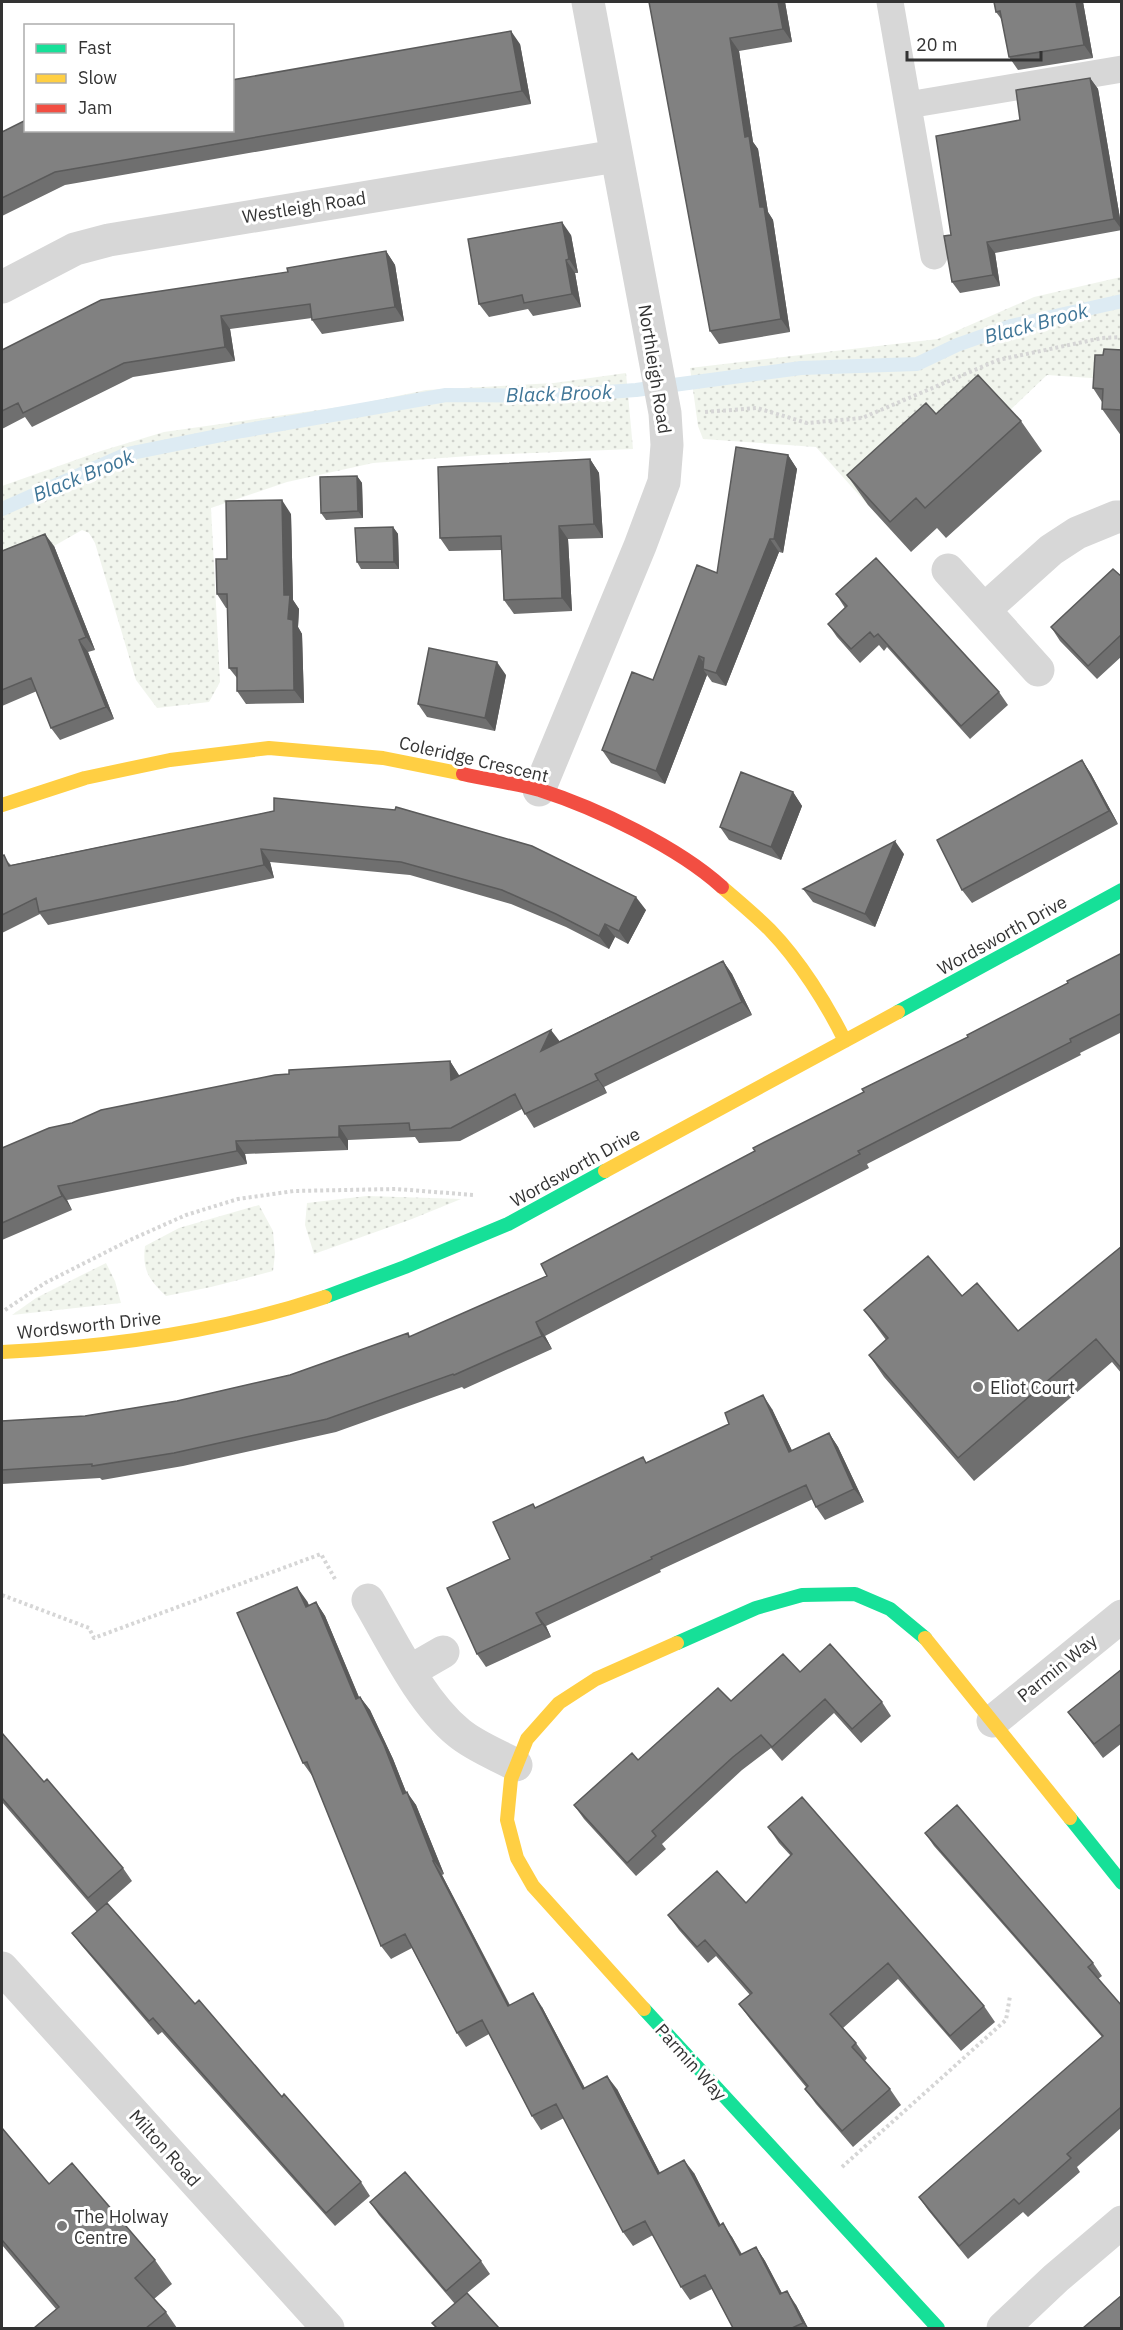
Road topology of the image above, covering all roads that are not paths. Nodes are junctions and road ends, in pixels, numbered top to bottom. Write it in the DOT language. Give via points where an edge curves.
graph roads {
  1 [pos="588,2"];
  2 [pos="890,2"];
  3 [pos="1122,69"];
  4 [pos="908,105"];
  5 [pos="616,156"];
  6 [pos="934,256"];
  7 [pos="2,287"];
  8 [pos="1122,517"];
  9 [pos="948,570"];
  10 [pos="985,609"];
  11 [pos="1038,670"];
  12 [pos="539,790"];
  13 [pos="2,805"];
  14 [pos="1122,890"];
  15 [pos="845,1041"];
  16 [pos="2,1352"];
  17 [pos="368,1600"];
  18 [pos="1122,1616"];
  19 [pos="443,1652"];
  20 [pos="410,1671"];
  21 [pos="993,1721"];
  22 [pos="516,1766"];
  23 [pos="1122,1883"];
  24 [pos="7,1984"];
  25 [pos="1122,2222"];
  26 [pos="328,2328"];
  27 [pos="938,2328"];
  28 [pos="1003,2328"];
  1 -- 5 [label="street, Northleigh Road"];
  2 -- 4 [label="lane"];
  3 -- 4 [label="lane"];
  4 -- 6 [label="lane"];
  5 -- 7 [label="street, Westleigh Road" via="109,240 75,249"];
  5 -- 12 [label="street, Northleigh Road" via="665,413 664,482"];
  8 -- 10 [label="street" via="1077,533 1051,550"];
  9 -- 10 [label="street"];
  10 -- 11 [label="street"];
  12 -- 13 [label="street, Coleridge Crescent" via="383,758 269,748 170,760 85,778"];
  12 -- 15 [label="street, Coleridge Crescent" via="654,840 710,876 771,931 813,987"];
  14 -- 15 [label="street, Wordsworth Drive"];
  15 -- 16 [label="street, Wordsworth Drive" via="508,1224 341,1291 250,1318 137,1342"];
  17 -- 20 [label="street"];
  18 -- 21 [label="street, Parmin Way"];
  19 -- 20 [label="street"];
  20 -- 22 [label="street" via="441,1717 461,1735"];
  21 -- 22 [label="street, Parmin Way" via="924,1637 890,1609 855,1594 802,1595 756,1608 596,1679 559,1703 527,1739"];
  21 -- 23 [label="street, Parmin Way"];
  22 -- 27 [label="street, Parmin Way" via="507,1820 517,1858 533,1886"];
  24 -- 26 [label="street, Milton Road"];
  25 -- 28 [label="street"];
}
